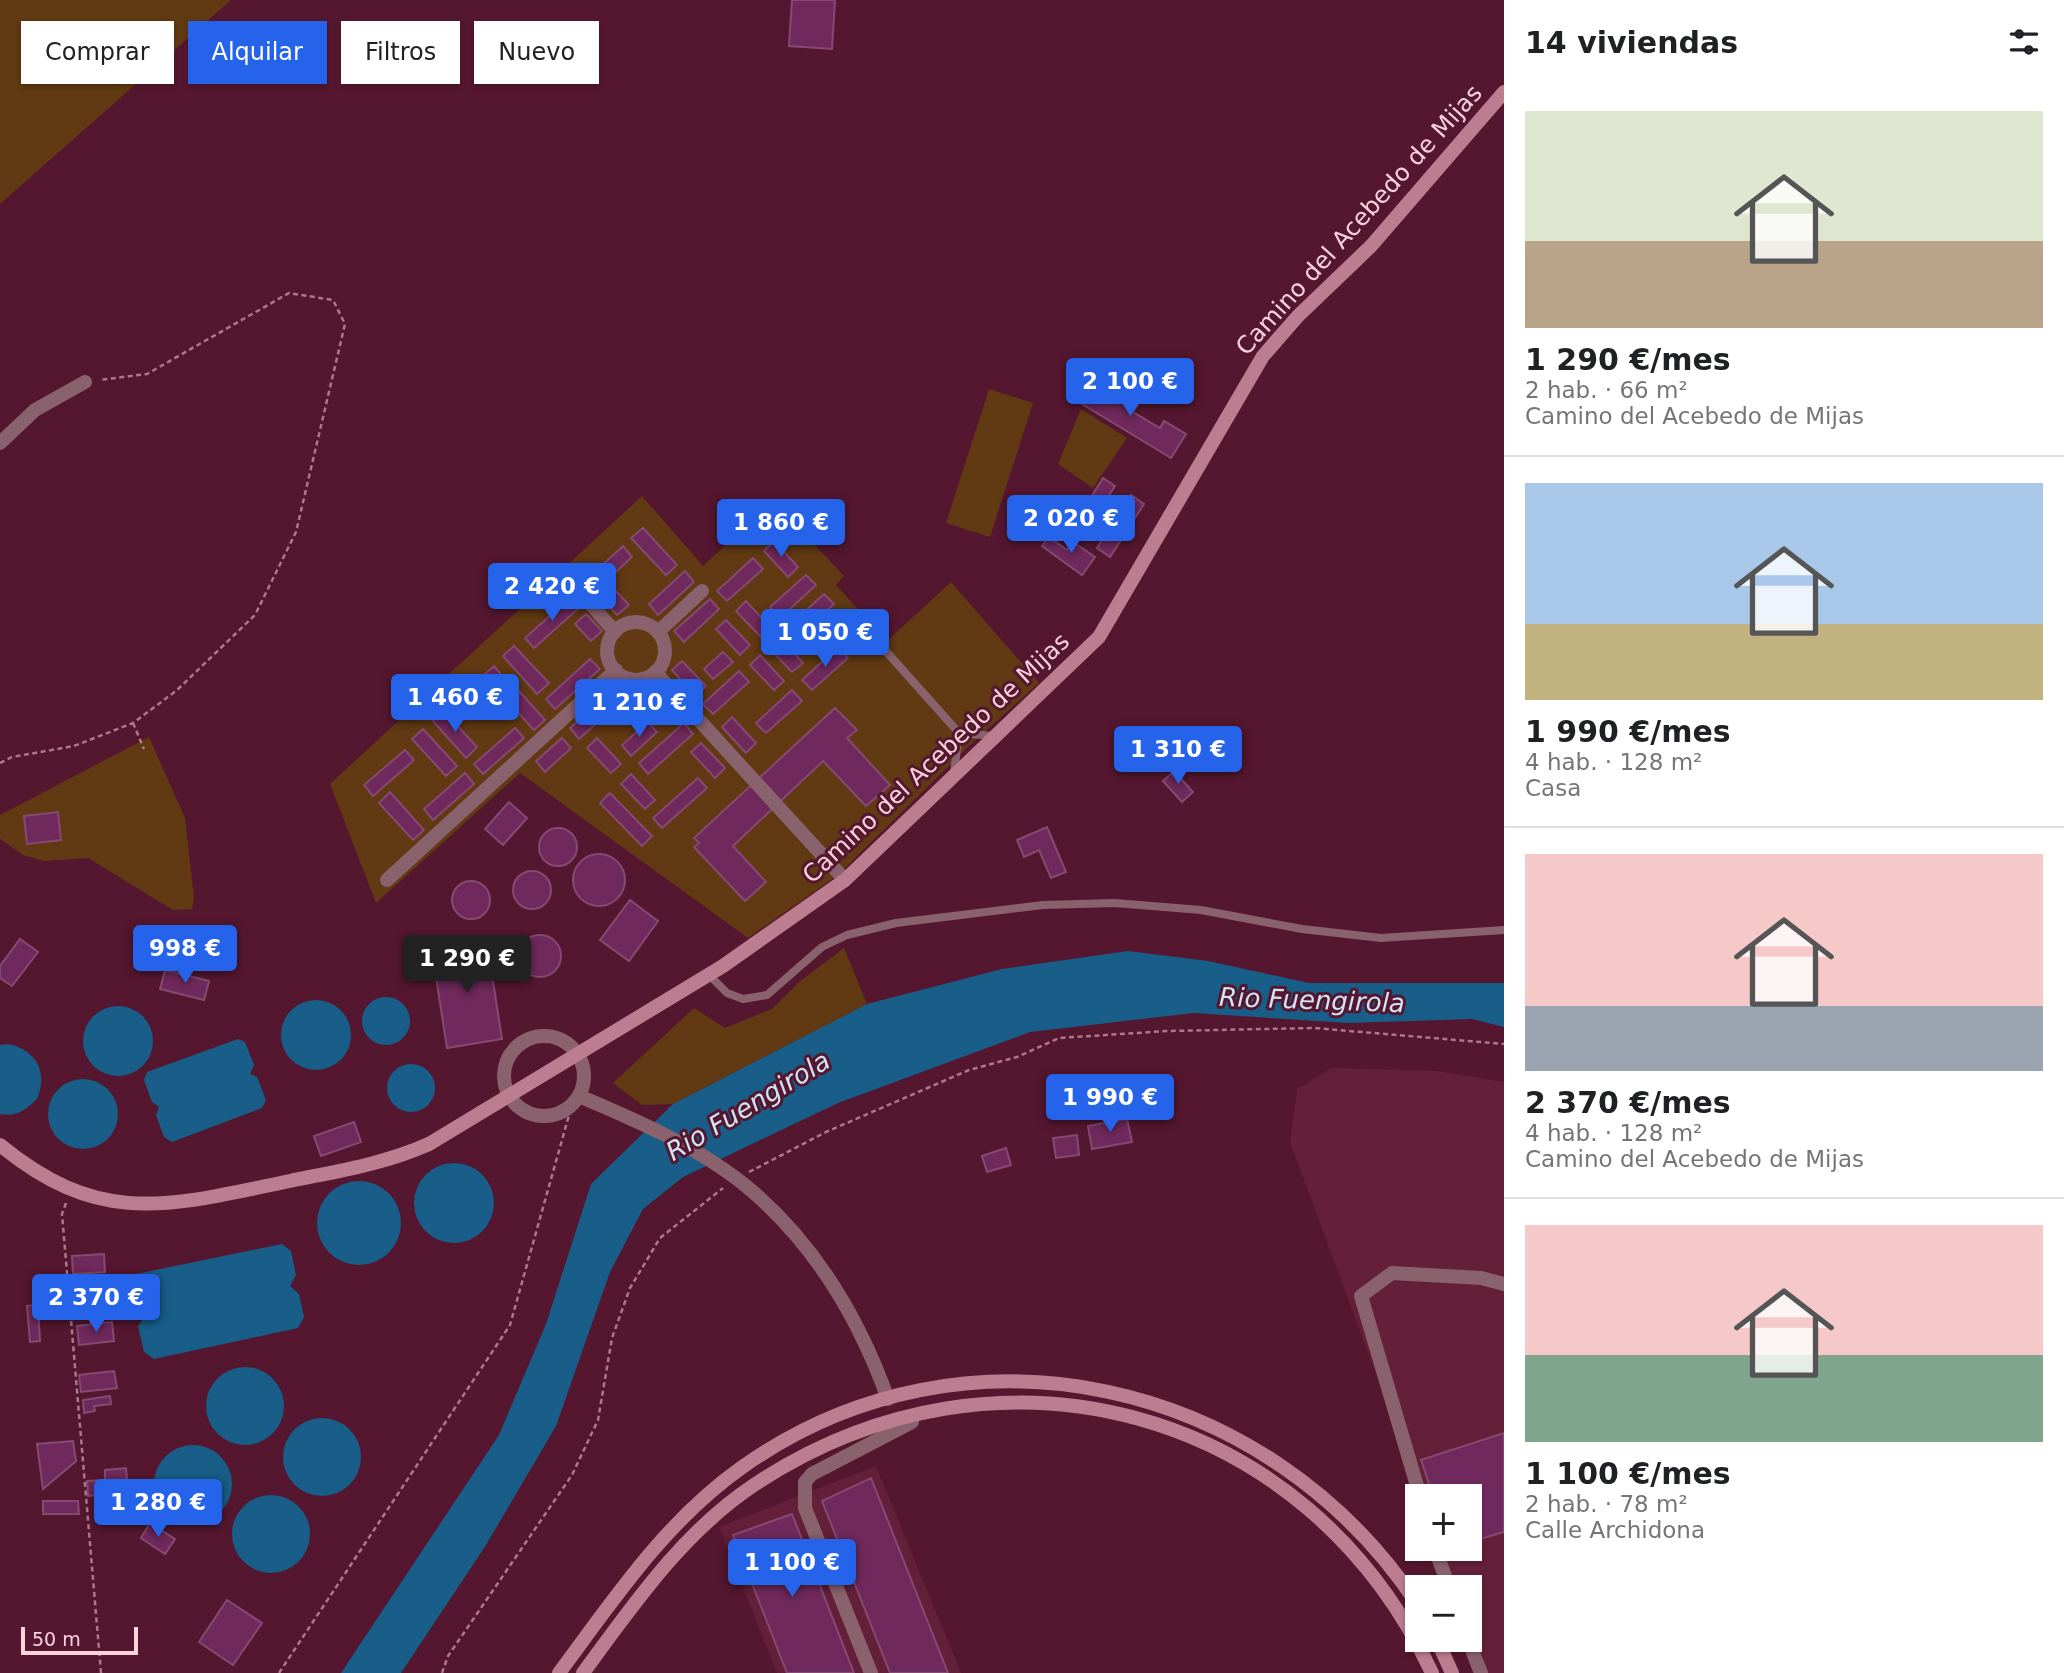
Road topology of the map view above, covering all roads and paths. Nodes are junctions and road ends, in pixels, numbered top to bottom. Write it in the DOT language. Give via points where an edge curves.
graph roads {
  1 [pos="1504,92"];
  2 [pos="85,382"];
  3 [pos="0,443"];
  4 [pos="576,587"];
  5 [pos="702,591"];
  6 [pos="615,632"];
  7 [pos="657,632"];
  8 [pos="883,648"];
  9 [pos="616,670"];
  10 [pos="655,671"];
  11 [pos="133,723"];
  12 [pos="959,733"];
  13 [pos="994,736"];
  14 [pos="144,748"];
  15 [pos="0,763"];
  16 [pos="954,773"];
  17 [pos="387,880"];
  18 [pos="845,880"];
  19 [pos="1504,930"];
  20 [pos="708,974"];
  21 [pos="1504,1044"];
  22 [pos="578,1055"];
  23 [pos="510,1095"];
  24 [pos="575,1100"];
  25 [pos="0,1145"];
  26 [pos="736,1180"];
  27 [pos="71,1190"];
  28 [pos="1504,1284"];
  29 [pos="888,1399"];
  30 [pos="934,1411"];
  31 [pos="1417,1484"];
  32 [pos="1405,1588"];
  33 [pos="1442,1652"];
  34 [pos="1473,1652"];
  35 [pos="101,1673"];
  36 [pos="278,1673"];
  37 [pos="442,1673"];
  38 [pos="559,1673"];
  39 [pos="583,1673"];
  40 [pos="871,1673"];
  41 [pos="1432,1673"];
  42 [pos="1452,1673"];
  43 [pos="1481,1673"];
  1 -- 13 [label="street, Camino del Acebedo de Mijas" via="1371,246 1263,356 1099,636"];
  2 -- 3 [label="street" via="35,410"];
  2 -- 11 [label="path" via="147,374 289,293 333,300 345,324 296,532 255,615 176,691"];
  4 -- 6 [label="street"];
  5 -- 7 [label="street"];
  6 -- 7 [label="street" via="625,623 649,622"];
  6 -- 9 [label="street" via="609,638 608,661"];
  7 -- 10 [label="street" via="665,641 664,663"];
  8 -- 12 [label="lane"];
  9 -- 10 [label="street" via="623,678 646,679"];
  9 -- 17 [label="street"];
  10 -- 18 [label="street"];
  11 -- 14 [label="path"];
  11 -- 15 [label="path" via="74,746"];
  12 -- 13 [label="lane"];
  12 -- 16 [label="lane"];
  13 -- 16 [label="street, Camino del Acebedo de Mijas"];
  16 -- 18 [label="street, Camino del Acebedo de Mijas"];
  18 -- 20 [label="street, Camino del Acebedo de Mijas"];
  19 -- 20 [label="lane" via="1381,938 1188,909 1115,903 1042,905 896,923 847,934 822,947 767,995 743,999 727,993"];
  20 -- 22 [label="street, Camino del Acebedo de Mijas"];
  21 -- 26 [label="path" via="1314,1028 1059,1038 1017,1057 969,1070 838,1127"];
  22 -- 23 [label="street, Camino del Acebedo de Mijas"];
  22 -- 23 [label="street" via="554,1037 528,1039 507,1062 504,1075"];
  22 -- 24 [label="street" via="584,1082"];
  23 -- 24 [label="street" via="522,1109 542,1116"];
  23 -- 27 [label="street, Camino del Acebedo de Mijas" via="429,1144 382,1162 163,1205 100,1200"];
  24 -- 26 [label="street" via="628,1117"];
  24 -- 36 [label="path" via="510,1325"];
  25 -- 27 [label="street, Camino del Acebedo de Mijas" via="45,1179"];
  26 -- 29 [label="street" via="793,1234 825,1274 873,1357"];
  26 -- 37 [label="path" via="700,1203 660,1238 636,1278 612,1338 598,1420 577,1464 448,1656"];
  27 -- 35 [label="path" via="62,1214"];
  28 -- 31 [label="street" via="1481,1278 1392,1273 1362,1296"];
  29 -- 32 [label="street" via="971,1384 1036,1382 1118,1393 1191,1416 1271,1457 1308,1483 1355,1524"];
  29 -- 38 [label="street" via="845,1413 777,1446 707,1494 647,1556"];
  30 -- 39 [label="street" via="852,1431 751,1486 690,1539"];
  30 -- 40 [label="street" via="836,1459 805,1482 805,1507"];
  30 -- 41 [label="street" via="987,1404 1074,1404 1157,1423 1225,1453 1294,1496 1340,1538 1387,1594"];
  33 -- 42 [label="street"];
  34 -- 43 [label="street"];
}
